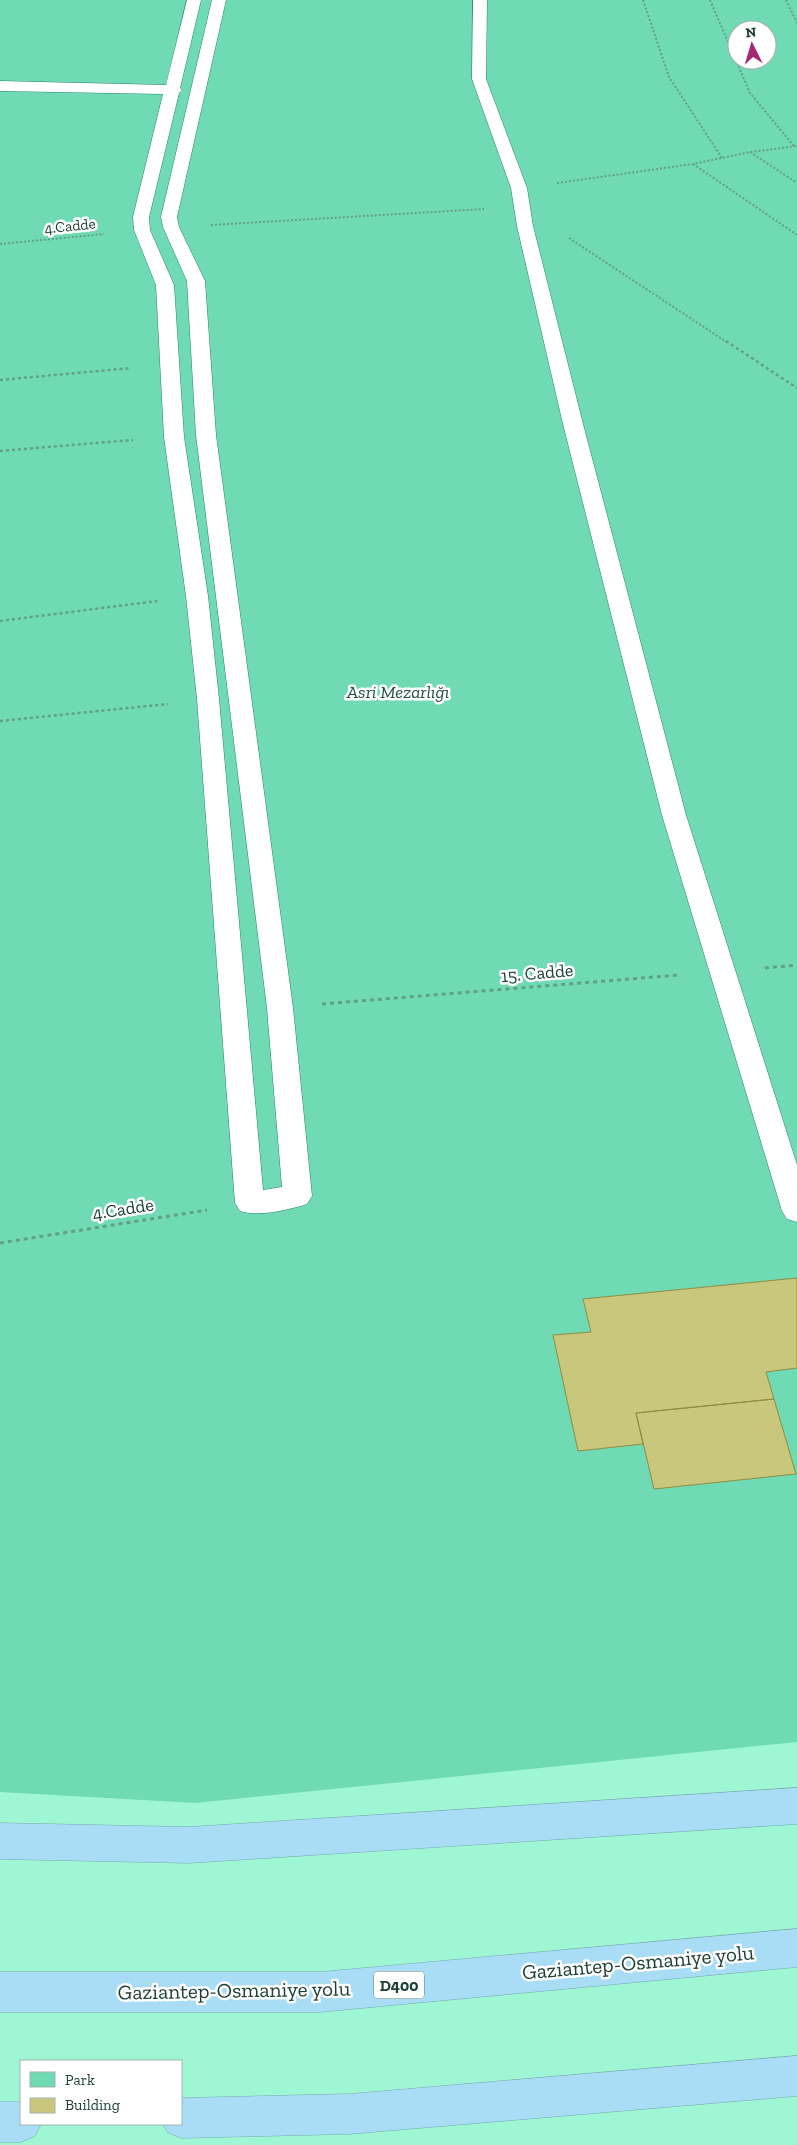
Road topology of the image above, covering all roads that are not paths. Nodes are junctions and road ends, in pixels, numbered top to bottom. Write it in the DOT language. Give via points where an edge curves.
graph roads {
  1 [pos="194,0"];
  2 [pos="219,0"];
  3 [pos="480,0"];
  4 [pos="0,86"];
  5 [pos="174,90"];
  6 [pos="797,1211"];
  7 [pos="797,1806"];
  8 [pos="0,1841"];
  9 [pos="797,1948"];
  10 [pos="0,1992"];
  11 [pos="797,2076"];
  12 [pos="182,2118"];
  13 [pos="0,2122"];
  14 [pos="20,2122"];
  1 -- 5 [label="lane"];
  2 -- 5 [label="lane" via="168,217 170,228 196,281 206,435 280,1008 297,1196 250,1203 208,699 174,437 165,285 142,230 141,217"];
  3 -- 6 [label="lane" via="479,79 520,197 573,424 674,815"];
  4 -- 5 [label="lane"];
  7 -- 8 [label="highway" via="189,1845"];
  9 -- 10 [label="highway, Gaziantep-Osmaniye yolu / D400" via="320,1992"];
  11 -- 12 [label="highway" via="348,2114"];
  13 -- 14 [label="highway"];
}
